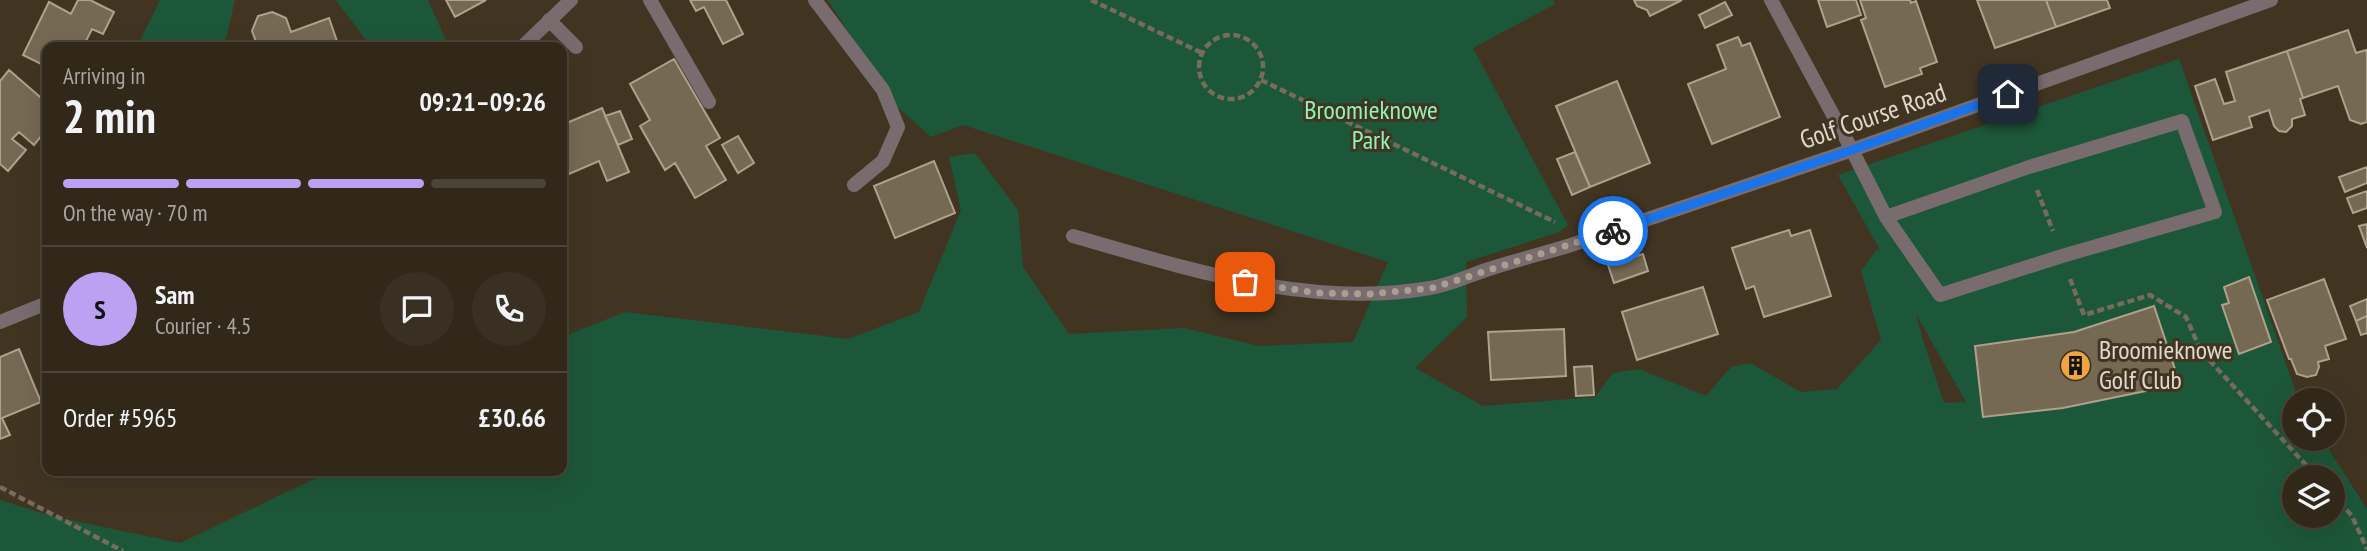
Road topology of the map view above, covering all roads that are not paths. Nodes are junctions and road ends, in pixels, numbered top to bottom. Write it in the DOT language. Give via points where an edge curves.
graph roads {
  1 [pos="571,0"];
  2 [pos="650,0"];
  3 [pos="816,0"];
  4 [pos="1771,0"];
  5 [pos="2271,0"];
  6 [pos="550,20"];
  7 [pos="527,42"];
  8 [pos="576,47"];
  9 [pos="709,102"];
  10 [pos="1852,150"];
  11 [pos="854,185"];
  12 [pos="1886,217"];
  13 [pos="1073,236"];
  14 [pos="42,305"];
  15 [pos="0,322"];
  1 -- 6 [label="street"];
  2 -- 9 [label="street"];
  3 -- 11 [label="street" via="883,90 898,127 883,161"];
  4 -- 10 [label="street"];
  5 -- 10 [label="street, Golf Course Road"];
  6 -- 7 [label="street"];
  6 -- 8 [label="street"];
  10 -- 12 [label="street"];
  10 -- 13 [label="street, Golf Course Road" via="1432,288 1332,293 1245,282"];
  12 -- 12 [label="street" via="2182,121 2215,212 1940,295"];
  14 -- 15 [label="street"];
}
